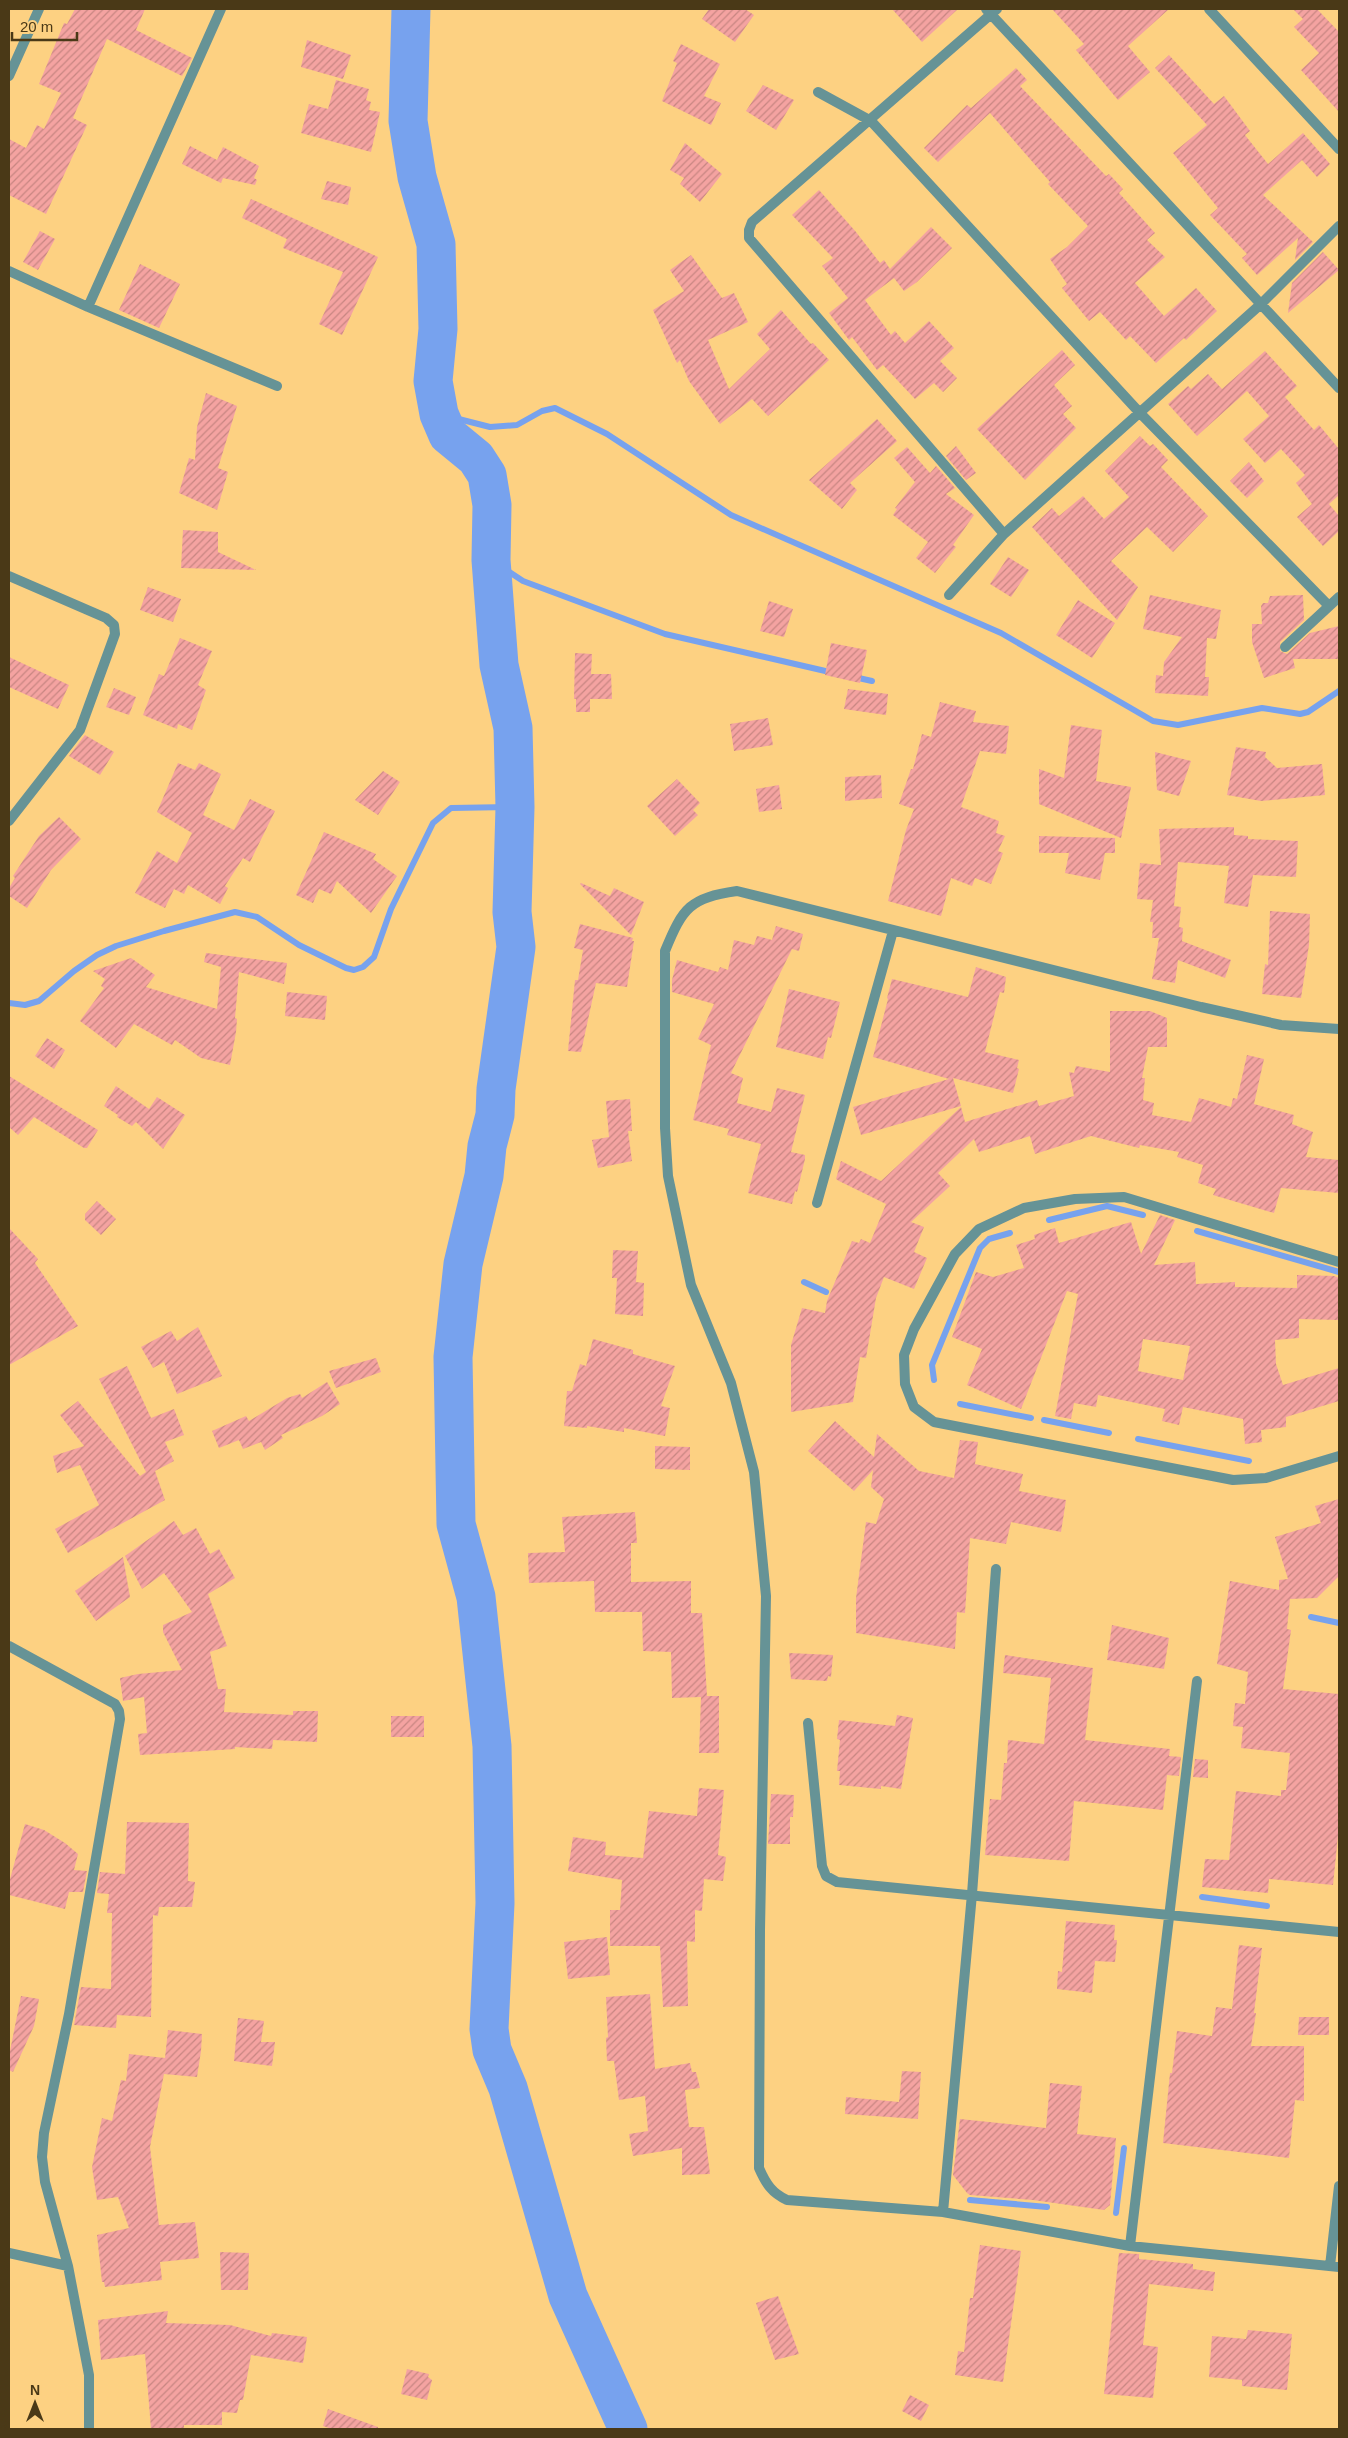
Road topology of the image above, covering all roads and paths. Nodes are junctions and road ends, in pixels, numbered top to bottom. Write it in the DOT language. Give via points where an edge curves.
graph roads {
  1 [pos="39,9"];
  2 [pos="221,9"];
  3 [pos="1209,9"];
  4 [pos="991,11"];
  5 [pos="9,76"];
  6 [pos="818,92"];
  7 [pos="871,121"];
  8 [pos="1339,149"];
  9 [pos="1339,226"];
  10 [pos="9,271"];
  11 [pos="1261,304"];
  12 [pos="88,308"];
  13 [pos="277,386"];
  14 [pos="1339,388"];
  15 [pos="1139,412"];
  16 [pos="1004,534"];
  17 [pos="9,576"];
  18 [pos="949,595"];
  19 [pos="1339,597"];
  20 [pos="1329,606"];
  21 [pos="1285,647"];
  22 [pos="9,822"];
  23 [pos="893,931"];
  24 [pos="1339,1029"];
  25 [pos="817,1204"];
  26 [pos="1339,1262"];
  27 [pos="1339,1456"];
  28 [pos="996,1569"];
  29 [pos="9,1646"];
  30 [pos="1197,1681"];
  31 [pos="808,1723"];
  32 [pos="972,1894"];
  33 [pos="1171,1914"];
  34 [pos="1339,1932"];
  35 [pos="1339,2186"];
  36 [pos="943,2212"];
  37 [pos="1130,2246"];
  38 [pos="9,2253"];
  39 [pos="68,2266"];
  40 [pos="1335,2266"];
  41 [pos="89,2429"];
  1 -- 5 [label="street"];
  2 -- 12 [label="street"];
  3 -- 8 [label="street"];
  4 -- 7 [label="street"];
  4 -- 11 [label="street"];
  6 -- 7 [label="street"];
  7 -- 15 [label="street"];
  7 -- 16 [label="street" via="752,222 749,238"];
  9 -- 11 [label="street"];
  10 -- 12 [label="street"];
  11 -- 14 [label="street"];
  11 -- 15 [label="street"];
  12 -- 13 [label="street"];
  15 -- 16 [label="street"];
  15 -- 20 [label="street"];
  16 -- 18 [label="street"];
  17 -- 22 [label="street" via="106,618 114,625 115,634 80,730"];
  19 -- 20 [label="street"];
  20 -- 21 [label="street"];
  23 -- 24 [label="street" via="1282,1025"];
  23 -- 25 [label="street"];
  23 -- 36 [label="street" via="737,891 708,895 688,908 665,951 665,1128 668,1176 691,1285 731,1383 754,1472 766,1596 759,2168 774,2194 787,2200"];
  26 -- 27 [label="street" via="1124,1197 1075,1198 1024,1208 979,1229 955,1254 914,1329 904,1355 905,1384 914,1407 934,1422 1234,1480 1266,1478"];
  28 -- 32 [label="street"];
  29 -- 39 [label="street" via="115,1704 120,1719 69,2014 44,2133 42,2157 46,2182"];
  30 -- 33 [label="street"];
  31 -- 32 [label="street" via="822,1866 826,1876 837,1882"];
  32 -- 33 [label="street"];
  32 -- 36 [label="street"];
  33 -- 34 [label="street"];
  33 -- 37 [label="street"];
  35 -- 40 [label="street"];
  36 -- 37 [label="street"];
  37 -- 40 [label="street"];
  38 -- 39 [label="street"];
  39 -- 41 [label="street" via="89,2375"];
}
